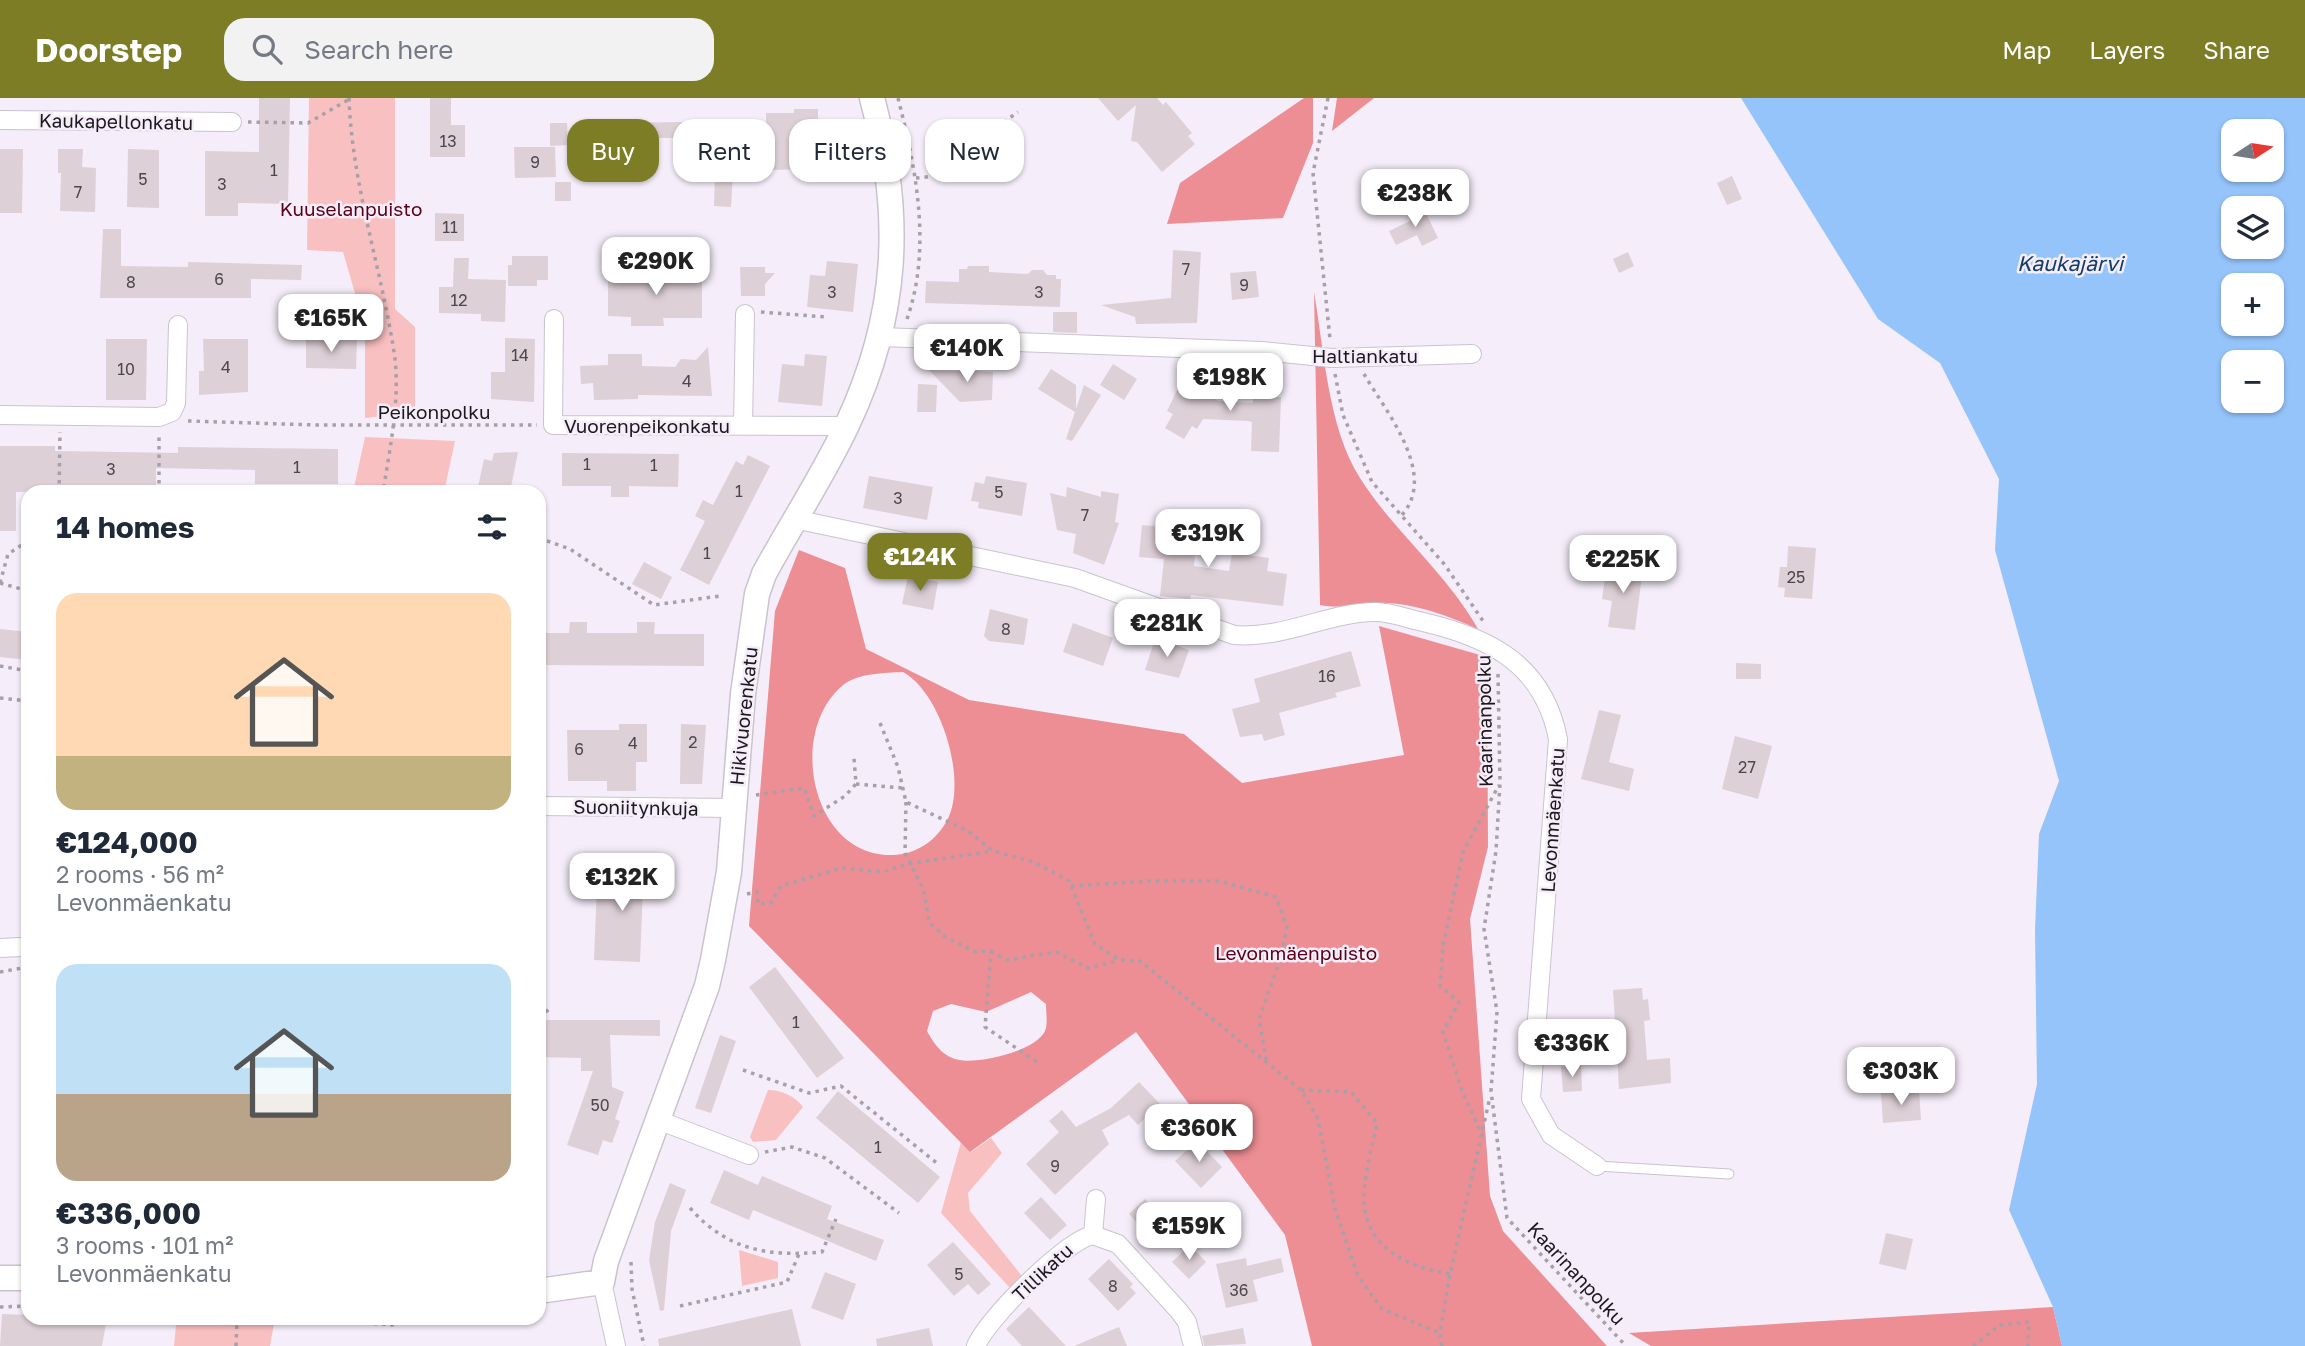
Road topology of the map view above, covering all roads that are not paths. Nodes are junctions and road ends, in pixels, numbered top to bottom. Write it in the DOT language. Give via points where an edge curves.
graph roads {
  1 [pos="872,98"];
  2 [pos="0,120"];
  3 [pos="232,122"];
  4 [pos="745,314"];
  5 [pos="554,319"];
  6 [pos="178,324"];
  7 [pos="891,338"];
  8 [pos="1472,354"];
  9 [pos="0,415"];
  10 [pos="743,425"];
  11 [pos="846,426"];
  12 [pos="794,519"];
  13 [pos="745,798"];
  14 [pos="546,806"];
  15 [pos="21,947"];
  16 [pos="0,948"];
  17 [pos="658,1120"];
  18 [pos="749,1155"];
  19 [pos="1597,1166"];
  20 [pos="1730,1174"];
  21 [pos="1096,1199"];
  22 [pos="1093,1235"];
  23 [pos="0,1278"];
  24 [pos="21,1278"];
  25 [pos="603,1282"];
  26 [pos="546,1290"];
  27 [pos="616,1346"];
  28 [pos="976,1346"];
  29 [pos="1192,1346"];
  1 -- 7 [label="street, Hikivuorenkatu" via="893,203"];
  2 -- 3 [label="street, Kaukapellonkatu"];
  4 -- 10 [label="street"];
  5 -- 10 [label="street, Vuorenpeikonkatu" via="553,425"];
  6 -- 9 [label="street" via="172,411 159,417"];
  7 -- 8 [label="street, Haltiankatu" via="1262,351 1332,358"];
  7 -- 11 [label="street, Hikivuorenkatu"];
  10 -- 11 [label="street, Vuorenpeikonkatu"];
  11 -- 12 [label="street, Hikivuorenkatu"];
  12 -- 13 [label="street, Hikivuorenkatu" via="757,594 743,694"];
  12 -- 19 [label="street, Levonmäenkatu" via="1075,578 1234,635 1260,637 1377,612 1448,628 1499,649 1537,684 1553,710 1558,739 1531,1099 1551,1135"];
  13 -- 14 [label="street, Suoniitynkuja"];
  13 -- 17 [label="street, Hikivuorenkatu" via="707,986"];
  15 -- 16 [label="street"];
  17 -- 18 [label="street"];
  17 -- 25 [label="street, Hikivuorenkatu" via="606,1261"];
  19 -- 20 [label="lane"];
  21 -- 22 [label="street, Tillikatu"];
  22 -- 28 [label="street, Tillikatu" via="1072,1243 999,1312"];
  22 -- 29 [label="street" via="1118,1244 1179,1311 1187,1322"];
  23 -- 24 [label="street"];
  25 -- 26 [label="street"];
  25 -- 27 [label="street"];
}
